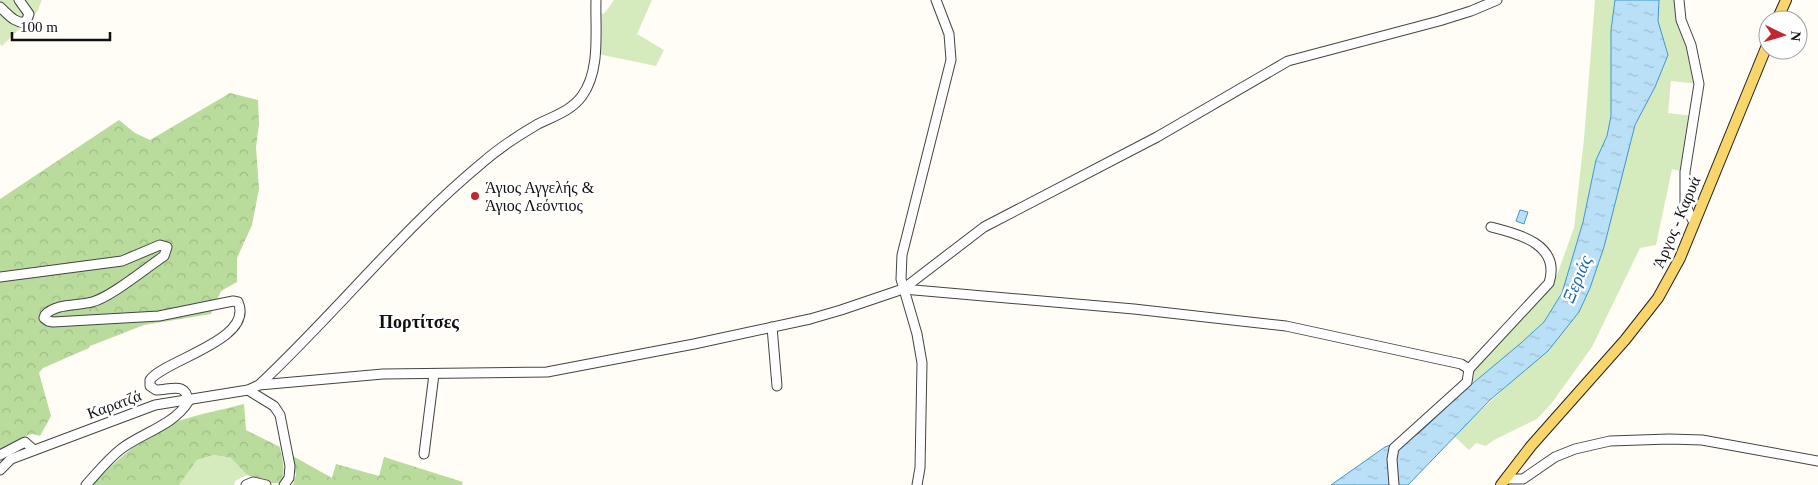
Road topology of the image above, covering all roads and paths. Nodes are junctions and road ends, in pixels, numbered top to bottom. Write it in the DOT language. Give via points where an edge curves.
graph roads {
  1 [pos="19,0"];
  2 [pos="596,0"];
  3 [pos="936,0"];
  4 [pos="1497,0"];
  5 [pos="1678,0"];
  6 [pos="0,7"];
  7 [pos="1761,60"];
  8 [pos="1694,223"];
  9 [pos="1491,227"];
  10 [pos="0,277"];
  11 [pos="903,289"];
  12 [pos="772,327"];
  13 [pos="1468,369"];
  14 [pos="434,374"];
  15 [pos="259,384"];
  16 [pos="777,386"];
  17 [pos="248,390"];
  18 [pos="188,399"];
  19 [pos="34,450"];
  20 [pos="424,454"];
  21 [pos="0,455"];
  22 [pos="1818,461"];
  23 [pos="0,470"];
  24 [pos="1504,482"];
  25 [pos="86,485"];
  26 [pos="246,485"];
  27 [pos="266,485"];
  28 [pos="284,485"];
  29 [pos="918,485"];
  30 [pos="1394,485"];
  1 -- 6 [label="street" via="29,14 26,22 21,23"];
  2 -- 15 [label="street" via="595,58 591,80 574,106 508,143 476,168 424,215"];
  3 -- 11 [label="street" via="949,34 951,60 902,255"];
  4 -- 11 [label="street" via="1439,21 1288,61 1157,136 984,227"];
  5 -- 8 [label="street" via="1699,84 1685,172 1684,204"];
  7 -- 8 [label="main road, Άργος - Καρυά"];
  8 -- 24 [label="main road, Άργος - Καρυά" via="1680,258 1658,298"];
  9 -- 13 [label="street" via="1539,245 1553,265 1553,273 1549,283"];
  10 -- 18 [label="street" via="122,261 164,246 167,248 164,256 110,293 94,302 51,310 44,318 53,322 159,316 238,302 239,317 216,343 160,371 150,380 154,390 180,388"];
  11 -- 12 [label="street" via="832,313"];
  11 -- 13 [label="street" via="1286,326 1461,364"];
  11 -- 29 [label="street" via="922,363"];
  12 -- 14 [label="street" via="547,372"];
  12 -- 16 [label="street"];
  13 -- 30 [label="street" via="1467,382 1394,448"];
  14 -- 15 [label="street" via="383,374"];
  14 -- 20 [label="street"];
  15 -- 17 [label="street"];
  17 -- 18 [label="street, Καρατζά"];
  17 -- 28 [label="street" via="274,406 280,415 290,466 289,478"];
  18 -- 19 [label="street, Καρατζά" via="155,405"];
  18 -- 25 [label="street" via="182,410 167,422 121,449"];
  19 -- 21 [label="street" via="25,442"];
  19 -- 23 [label="street, Καρατζά" via="11,459"];
  22 -- 24 [label="street" via="1702,440 1610,441 1575,448 1555,456 1523,479"];
  26 -- 27 [label="street" via="253,482"];
}
